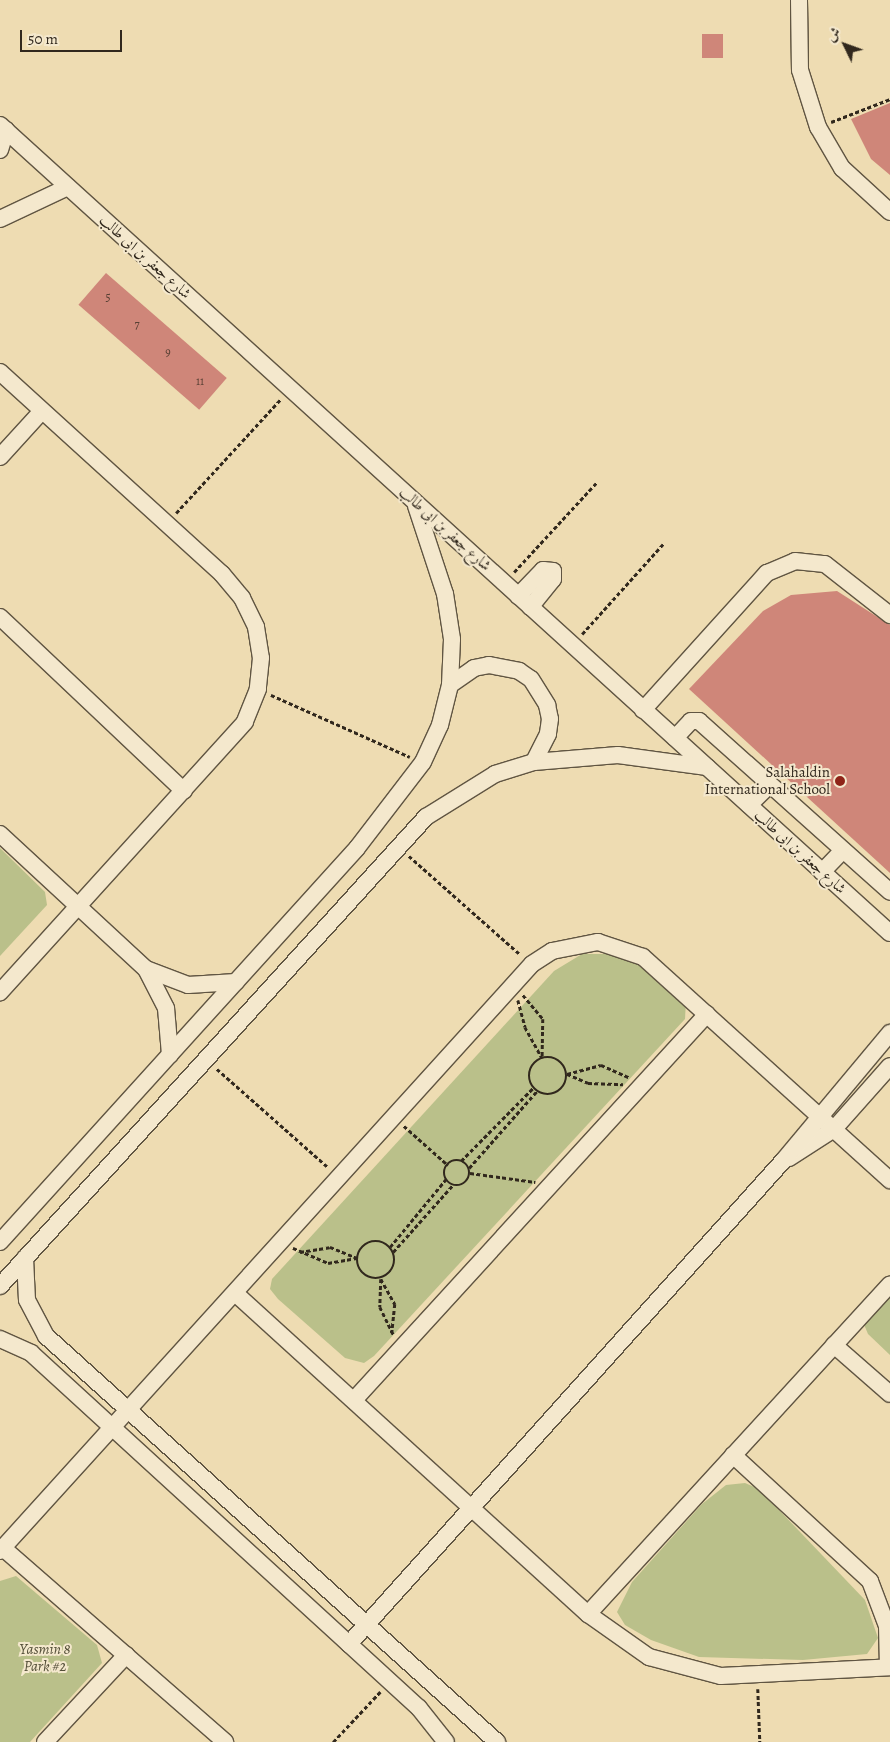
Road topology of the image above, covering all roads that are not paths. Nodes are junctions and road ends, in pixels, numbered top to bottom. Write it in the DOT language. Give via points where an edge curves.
graph roads {
  1 [pos="799,0"];
  2 [pos="3,128"];
  3 [pos="0,150"];
  4 [pos="68,187"];
  5 [pos="890,212"];
  6 [pos="0,219"];
  7 [pos="0,372"];
  8 [pos="42,411"];
  9 [pos="0,457"];
  10 [pos="414,502"];
  11 [pos="890,615"];
  12 [pos="0,618"];
  13 [pos="450,685"];
  14 [pos="643,710"];
  15 [pos="675,738"];
  16 [pos="534,762"];
  17 [pos="707,767"];
  18 [pos="770,785"];
  19 [pos="184,791"];
  20 [pos="749,805"];
  21 [pos="0,834"];
  22 [pos="357,848"];
  23 [pos="843,850"];
  24 [pos="378,867"];
  25 [pos="822,872"];
  26 [pos="890,892"];
  27 [pos="78,907"];
  28 [pos="889,930"];
  29 [pos="146,970"];
  30 [pos="236,982"];
  31 [pos="0,992"];
  32 [pos="706,1014"];
  33 [pos="890,1032"];
  34 [pos="170,1055"];
  35 [pos="890,1066"];
  36 [pos="817,1114"];
  37 [pos="834,1129"];
  38 [pos="783,1161"];
  39 [pos="890,1180"];
  40 [pos="2,1239"];
  41 [pos="25,1258"];
  42 [pos="890,1285"];
  43 [pos="0,1286"];
  44 [pos="235,1293"];
  45 [pos="0,1339"];
  46 [pos="834,1345"];
  47 [pos="890,1394"];
  48 [pos="354,1400"];
  49 [pos="129,1412"];
  50 [pos="113,1429"];
  51 [pos="734,1455"];
  52 [pos="472,1508"];
  53 [pos="2,1550"];
  54 [pos="588,1614"];
  55 [pos="367,1624"];
  56 [pos="349,1644"];
  57 [pos="126,1655"];
  58 [pos="889,1667"];
  59 [pos="45,1742"];
  60 [pos="225,1742"];
  61 [pos="446,1742"];
  62 [pos="497,1742"];
  1 -- 5 [label="street" via="800,70 818,127 842,168"];
  2 -- 3 [label="street"];
  2 -- 4 [label="street, شارع جعفر بن ابى طالب"];
  4 -- 6 [label="street"];
  4 -- 10 [label="street, شارع جعفر بن ابى طالب"];
  7 -- 8 [label="street"];
  8 -- 9 [label="street"];
  8 -- 19 [label="street" via="242,598 256,627 261,658 258,689 245,722"];
  10 -- 13 [label="street" via="445,594 452,639"];
  10 -- 14 [label="street, شارع جعفر بن ابى طالب"];
  11 -- 14 [label="street" via="825,564 795,561 767,573"];
  12 -- 19 [label="street"];
  13 -- 16 [label="street" via="474,668 489,665 512,668 531,679 541,691 550,720 548,734"];
  13 -- 22 [label="street" via="440,725 423,762"];
  14 -- 15 [label="street, شارع جعفر بن ابى طالب"];
  15 -- 17 [label="street, شارع جعفر بن ابى طالب"];
  15 -- 18 [label="street" via="692,721 699,721"];
  16 -- 17 [label="street" via="618,755"];
  16 -- 24 [label="street" via="459,793 396,845"];
  17 -- 20 [label="street, شارع جعفر بن ابى طالب"];
  18 -- 20 [label="street"];
  18 -- 23 [label="street"];
  19 -- 27 [label="street"];
  20 -- 25 [label="street, شارع جعفر بن ابى طالب"];
  21 -- 27 [label="street"];
  22 -- 24 [label="street"];
  22 -- 30 [label="street"];
  23 -- 25 [label="street"];
  23 -- 26 [label="street"];
  24 -- 41 [label="street"];
  25 -- 28 [label="street, شارع جعفر بن ابى طالب"];
  27 -- 29 [label="street"];
  27 -- 31 [label="street"];
  29 -- 30 [label="street" via="188,985"];
  29 -- 34 [label="street" via="166,1008"];
  30 -- 34 [label="street"];
  32 -- 36 [label="street"];
  32 -- 44 [label="street" via="643,957 621,946 574,943 532,964"];
  32 -- 48 [label="street"];
  33 -- 36 [label="street"];
  34 -- 40 [label="street"];
  35 -- 37 [label="street"];
  36 -- 37 [label="street"];
  36 -- 38 [label="street"];
  37 -- 38 [label="street"];
  37 -- 39 [label="street"];
  38 -- 52 [label="street"];
  41 -- 43 [label="street"];
  41 -- 49 [label="street" via="27,1300 46,1336"];
  42 -- 46 [label="street"];
  44 -- 48 [label="street"];
  44 -- 49 [label="street"];
  45 -- 50 [label="street" via="31,1353"];
  46 -- 47 [label="street"];
  46 -- 51 [label="street"];
  48 -- 52 [label="street"];
  49 -- 50 [label="street"];
  49 -- 55 [label="street"];
  50 -- 53 [label="street"];
  50 -- 56 [label="street"];
  51 -- 54 [label="street"];
  51 -- 58 [label="street" via="870,1581 887,1626"];
  52 -- 54 [label="street"];
  52 -- 55 [label="street"];
  53 -- 57 [label="street"];
  54 -- 58 [label="street" via="616,1638 658,1660 721,1676"];
  55 -- 56 [label="street"];
  55 -- 62 [label="street"];
  56 -- 61 [label="street"];
  57 -- 59 [label="street"];
  57 -- 60 [label="street"];
}
